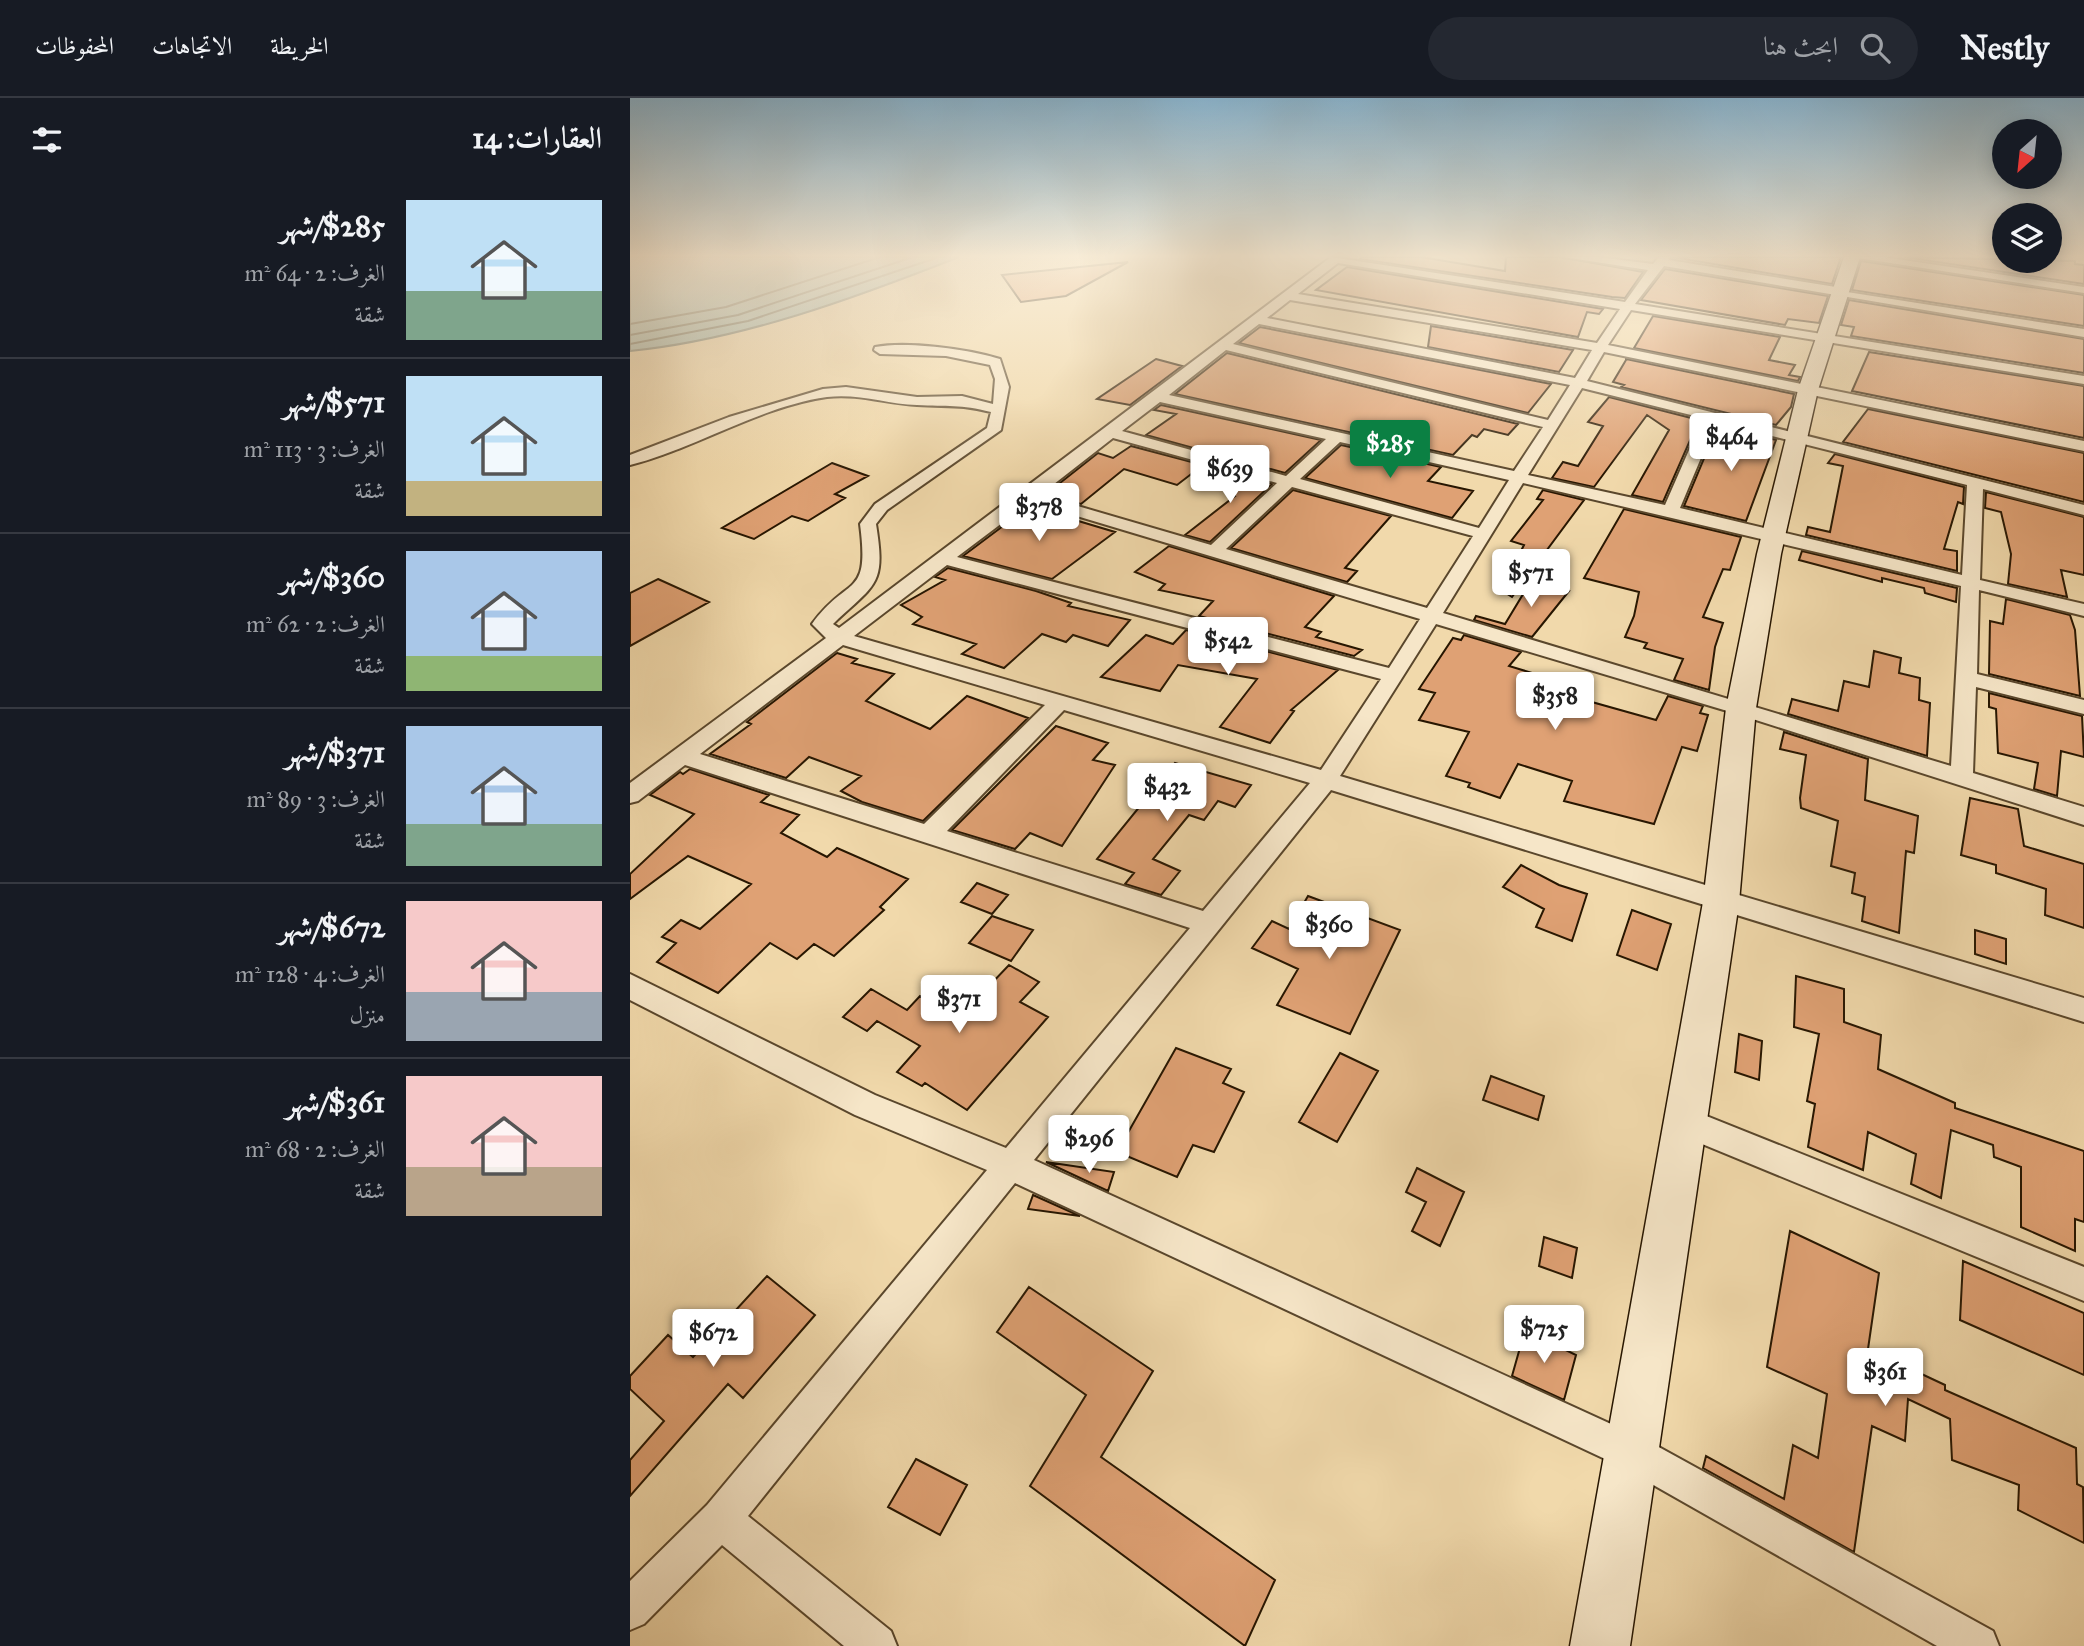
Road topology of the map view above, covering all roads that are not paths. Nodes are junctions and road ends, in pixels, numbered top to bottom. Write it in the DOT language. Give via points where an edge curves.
graph roads {
  1 [pos="1244,329"];
  2 [pos="1305,329"];
  3 [pos="1489,329"];
  4 [pos="1615,329"];
  5 [pos="1783,329"];
  6 [pos="1828,329"];
  7 [pos="1825,336"];
  8 [pos="1220,345"];
  9 [pos="1602,348"];
  10 [pos="880,350"];
  11 [pos="2084,380"];
  12 [pos="1579,383"];
  13 [pos="1808,390"];
  14 [pos="1158,397"];
  15 [pos="998,410"];
  16 [pos="1712,414"];
  17 [pos="1552,425"];
  18 [pos="1111,433"];
  19 [pos="1798,436"];
  20 [pos="1336,437"];
  21 [pos="2084,446"];
  22 [pos="630,460"];
  23 [pos="1519,476"];
  24 [pos="1287,483"];
  25 [pos="1975,483"];
  26 [pos="1027,496"];
  27 [pos="2084,510"];
  28 [pos="1671,511"];
  29 [pos="1483,534"];
  30 [pos="1773,535"];
  31 [pos="1214,551"];
  32 [pos="943,559"];
  33 [pos="1970,583"];
  34 [pos="2084,610"];
  35 [pos="1429,617"];
  36 [pos="837,637"];
  37 [pos="1395,676"];
  38 [pos="1966,678"];
  39 [pos="1061,701"];
  40 [pos="1741,708"];
  41 [pos="2084,708"];
  42 [pos="682,756"];
  43 [pos="1962,776"];
  44 [pos="1326,780"];
  45 [pos="630,795"];
  46 [pos="2084,816"];
  47 [pos="929,834"];
  48 [pos="1721,902"];
  49 [pos="1210,923"];
  50 [pos="630,986"];
  51 [pos="2084,1010"];
  52 [pos="1684,1122"];
  53 [pos="1011,1165"];
  54 [pos="2084,1284"];
  55 [pos="1633,1453"];
  56 [pos="721,1519"];
  57 [pos="630,1610"];
  58 [pos="876,1646"];
  59 [pos="1600,1646"];
  60 [pos="1978,1646"];
  1 -- 8 [label="street"];
  2 -- 12 [label="street"];
  3 -- 9 [label="street"];
  4 -- 9 [label="street"];
  5 -- 7 [label="street"];
  6 -- 7 [label="main road"];
  7 -- 11 [label="street"];
  7 -- 13 [label="main road"];
  8 -- 14 [label="street"];
  8 -- 17 [label="street"];
  9 -- 12 [label="street"];
  9 -- 13 [label="street"];
  10 -- 15 [label="street" via="956,354 995,362 1003,376"];
  12 -- 16 [label="street"];
  12 -- 17 [label="street"];
  13 -- 19 [label="main road"];
  13 -- 21 [label="street"];
  14 -- 18 [label="street"];
  14 -- 20 [label="street"];
  15 -- 22 [label="street" via="962,400 823,393 734,420"];
  15 -- 36 [label="street" via="994,430 881,507 868,524 873,559 869,579 822,624"];
  16 -- 19 [label="street"];
  16 -- 28 [label="street"];
  17 -- 23 [label="street"];
  18 -- 24 [label="street"];
  18 -- 26 [label="street"];
  19 -- 25 [label="street"];
  19 -- 30 [label="main road"];
  20 -- 23 [label="street"];
  20 -- 24 [label="street"];
  23 -- 28 [label="street"];
  23 -- 29 [label="street"];
  24 -- 29 [label="street"];
  24 -- 31 [label="street"];
  25 -- 27 [label="street"];
  25 -- 33 [label="street"];
  26 -- 31 [label="street"];
  26 -- 32 [label="street"];
  28 -- 30 [label="street"];
  29 -- 35 [label="street"];
  30 -- 33 [label="street"];
  30 -- 40 [label="main road"];
  31 -- 35 [label="street"];
  32 -- 36 [label="street"];
  32 -- 37 [label="street"];
  33 -- 34 [label="street"];
  33 -- 38 [label="street"];
  35 -- 37 [label="street"];
  35 -- 40 [label="street"];
  36 -- 39 [label="street"];
  36 -- 42 [label="street"];
  37 -- 44 [label="street"];
  38 -- 41 [label="street"];
  38 -- 43 [label="street"];
  39 -- 44 [label="street"];
  39 -- 47 [label="street"];
  40 -- 43 [label="street"];
  40 -- 48 [label="main road"];
  42 -- 45 [label="street"];
  42 -- 47 [label="street"];
  43 -- 46 [label="street"];
  44 -- 48 [label="street"];
  44 -- 49 [label="street"];
  47 -- 49 [label="street"];
  48 -- 51 [label="street"];
  48 -- 52 [label="main road"];
  49 -- 53 [label="street"];
  50 -- 53 [label="street" via="865,1105"];
  52 -- 54 [label="street"];
  52 -- 55 [label="main road"];
  53 -- 55 [label="street"];
  53 -- 56 [label="street"];
  55 -- 59 [label="main road"];
  55 -- 60 [label="street"];
  56 -- 57 [label="street"];
  56 -- 58 [label="street"];
}
